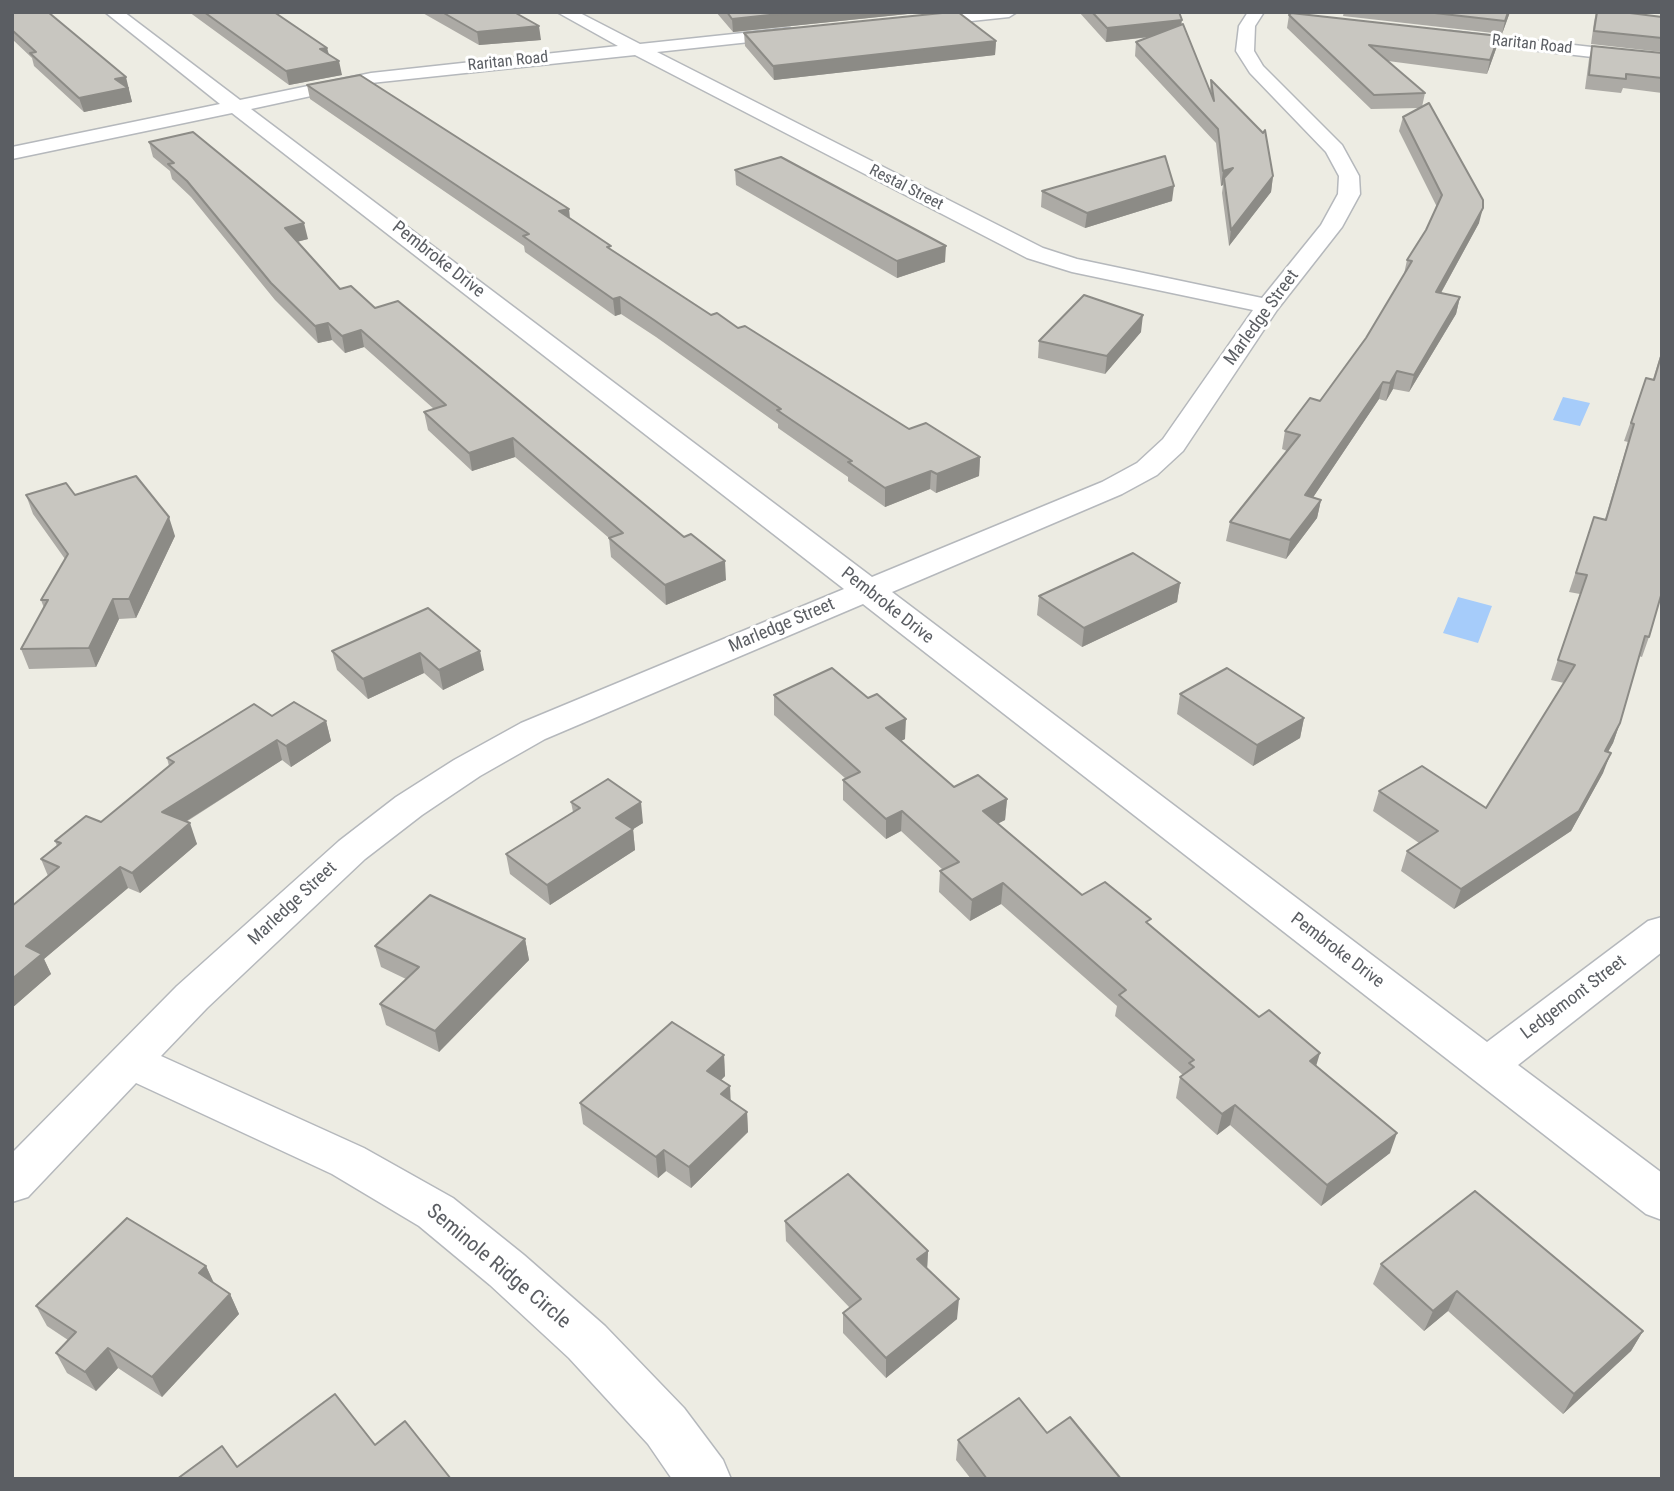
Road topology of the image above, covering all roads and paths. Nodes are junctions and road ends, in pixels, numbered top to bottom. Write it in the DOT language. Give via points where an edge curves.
graph roads {
  1 [pos="113,12"];
  2 [pos="565,12"];
  3 [pos="1007,12"];
  4 [pos="1253,14"];
  5 [pos="895,23"];
  6 [pos="807,32"];
  7 [pos="1431,34"];
  8 [pos="634,48"];
  9 [pos="1662,60"];
  10 [pos="235,104"];
  11 [pos="12,153"];
  12 [pos="1268,306"];
  13 [pos="867,590"];
  14 [pos="1662,931"];
  15 [pos="131,1061"];
  16 [pos="1487,1065"];
  17 [pos="12,1183"];
  18 [pos="1662,1200"];
  19 [pos="704,1479"];
  1 -- 10 [label="street, Pembroke Drive"];
  2 -- 8 [label="street, Restal Street"];
  3 -- 5 [label="street"];
  4 -- 12 [label="street, Marledge Street" via="1245,51 1256,69 1335,149 1349,176 1349,194 1331,228"];
  6 -- 8 [label="street, Raritan Road"];
  7 -- 9 [label="street, Raritan Road"];
  8 -- 10 [label="street, Raritan Road" via="394,74"];
  8 -- 12 [label="street, Restal Street" via="1035,253"];
  10 -- 11 [label="street, Raritan Road"];
  10 -- 13 [label="street, Pembroke Drive"];
  12 -- 13 [label="street, Marledge Street" via="1173,445 1147,469 1112,488"];
  13 -- 15 [label="street, Marledge Street" via="533,732 467,768 352,849 192,997"];
  13 -- 16 [label="street, Pembroke Drive"];
  14 -- 16 [label="street, Ledgemont Street"];
  15 -- 17 [label="street, Marledge Street"];
  15 -- 19 [label="street, Seminole Ridge Circle" via="348,1161 436,1212 587,1342 666,1426"];
  16 -- 18 [label="street, Pembroke Drive"];
}
